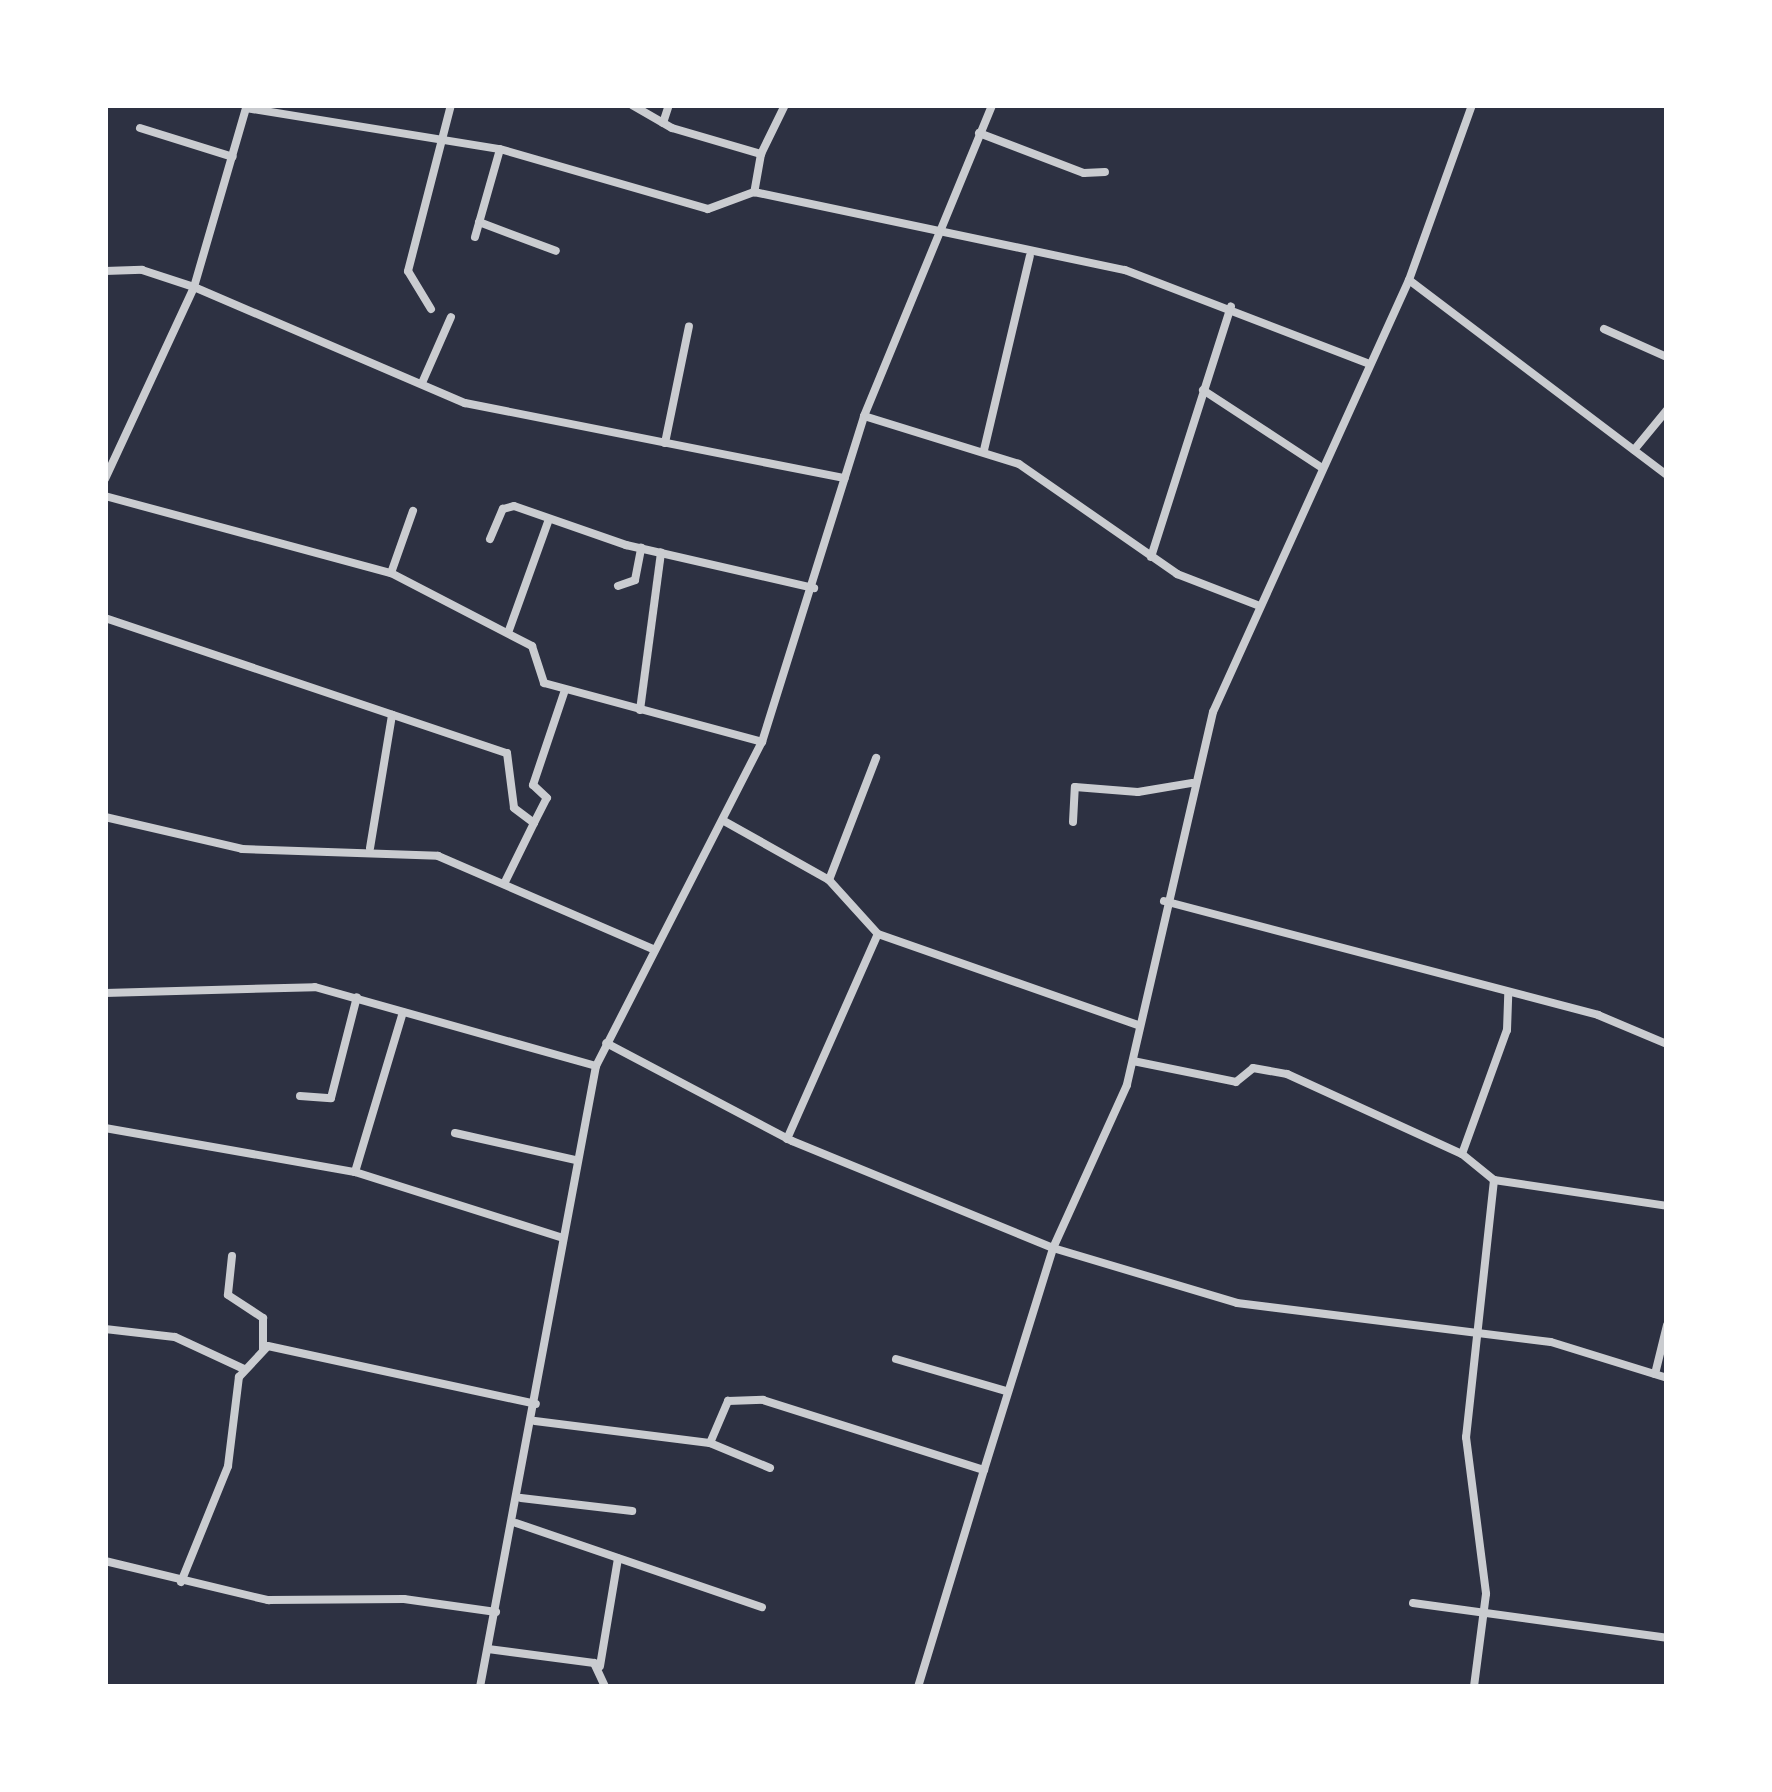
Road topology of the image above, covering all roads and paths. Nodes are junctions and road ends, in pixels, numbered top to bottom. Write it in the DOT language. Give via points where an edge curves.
graph roads {
  1 [pos="451,105"];
  2 [pos="632,105"];
  3 [pos="669,105"];
  4 [pos="785,105"];
  5 [pos="992,105"];
  6 [pos="1472,105"];
  7 [pos="246,106"];
  8 [pos="663,122"];
  9 [pos="140,128"];
  10 [pos="979,133"];
  11 [pos="439,142"];
  12 [pos="500,149"];
  13 [pos="761,154"];
  14 [pos="233,156"];
  15 [pos="1105,172"];
  16 [pos="754,192"];
  17 [pos="479,222"];
  18 [pos="936,226"];
  19 [pos="475,237"];
  20 [pos="556,251"];
  21 [pos="1030,256"];
  22 [pos="105,271"];
  23 [pos="1409,280"];
  24 [pos="194,287"];
  25 [pos="1231,306"];
  26 [pos="430,309"];
  27 [pos="450,317"];
  28 [pos="689,326"];
  29 [pos="1604,329"];
  30 [pos="1667,357"];
  31 [pos="1370,364"];
  32 [pos="422,384"];
  33 [pos="1203,390"];
  34 [pos="1667,410"];
  35 [pos="864,416"];
  36 [pos="665,443"];
  37 [pos="984,450"];
  38 [pos="1634,450"];
  39 [pos="1322,468"];
  40 [pos="1667,475"];
  41 [pos="845,478"];
  42 [pos="105,479"];
  43 [pos="105,496"];
  44 [pos="413,511"];
  45 [pos="549,519"];
  46 [pos="490,539"];
  47 [pos="641,548"];
  48 [pos="661,552"];
  49 [pos="1150,558"];
  50 [pos="390,573"];
  51 [pos="618,586"];
  52 [pos="814,588"];
  53 [pos="1257,605"];
  54 [pos="105,618"];
  55 [pos="508,633"];
  56 [pos="566,690"];
  57 [pos="640,710"];
  58 [pos="392,715"];
  59 [pos="762,742"];
  60 [pos="876,758"];
  61 [pos="1192,784"];
  62 [pos="105,817"];
  63 [pos="724,821"];
  64 [pos="1073,822"];
  65 [pos="534,823"];
  66 [pos="370,848"];
  67 [pos="829,880"];
  68 [pos="504,884"];
  69 [pos="1164,900"];
  70 [pos="878,934"];
  71 [pos="654,950"];
  72 [pos="105,994"];
  73 [pos="1508,994"];
  74 [pos="357,997"];
  75 [pos="403,1012"];
  76 [pos="1138,1026"];
  77 [pos="606,1043"];
  78 [pos="1667,1044"];
  79 [pos="1133,1061"];
  80 [pos="596,1066"];
  81 [pos="300,1096"];
  82 [pos="105,1128"];
  83 [pos="454,1133"];
  84 [pos="787,1139"];
  85 [pos="1462,1154"];
  86 [pos="576,1160"];
  87 [pos="355,1172"];
  88 [pos="1494,1180"];
  89 [pos="1667,1206"];
  90 [pos="560,1237"];
  91 [pos="1054,1248"];
  92 [pos="232,1256"];
  93 [pos="1667,1325"];
  94 [pos="105,1329"];
  95 [pos="1473,1329"];
  96 [pos="263,1349"];
  97 [pos="896,1359"];
  98 [pos="244,1369"];
  99 [pos="1655,1374"];
  100 [pos="1667,1378"];
  101 [pos="1006,1391"];
  102 [pos="536,1404"];
  103 [pos="535,1421"];
  104 [pos="710,1443"];
  105 [pos="770,1468"];
  106 [pos="984,1470"];
  107 [pos="521,1498"];
  108 [pos="632,1511"];
  109 [pos="516,1522"];
  110 [pos="618,1560"];
  111 [pos="105,1561"];
  112 [pos="181,1582"];
  113 [pos="1413,1603"];
  114 [pos="762,1607"];
  115 [pos="496,1612"];
  116 [pos="1486,1616"];
  117 [pos="1667,1638"];
  118 [pos="488,1650"];
  119 [pos="600,1666"];
  120 [pos="480,1687"];
  121 [pos="605,1687"];
  122 [pos="918,1687"];
  123 [pos="1474,1687"];
  1 -- 11 [label="street"];
  2 -- 8 [label="street"];
  3 -- 8 [label="street"];
  4 -- 13 [label="street"];
  5 -- 10 [label="street"];
  6 -- 23 [label="street"];
  7 -- 11 [label="street"];
  7 -- 14 [label="street"];
  8 -- 13 [label="street"];
  9 -- 14 [label="street"];
  10 -- 15 [label="street" via="1084,173"];
  10 -- 18 [label="street"];
  11 -- 12 [label="street"];
  11 -- 26 [label="street" via="408,271"];
  12 -- 16 [label="street" via="656,200 708,209"];
  12 -- 17 [label="street"];
  13 -- 16 [label="street"];
  14 -- 24 [label="street"];
  16 -- 18 [label="street"];
  17 -- 19 [label="street"];
  17 -- 20 [label="street"];
  18 -- 21 [label="street"];
  18 -- 35 [label="street"];
  21 -- 25 [label="street" via="1100,263"];
  21 -- 37 [label="street"];
  22 -- 24 [label="street" via="142,270"];
  23 -- 31 [label="street"];
  23 -- 38 [label="street"];
  24 -- 32 [label="street"];
  24 -- 42 [label="street"];
  25 -- 31 [label="street"];
  25 -- 33 [label="street"];
  27 -- 32 [label="street"];
  28 -- 36 [label="street"];
  29 -- 30 [label="street"];
  31 -- 39 [label="street"];
  32 -- 36 [label="street" via="496,411"];
  33 -- 39 [label="street"];
  33 -- 49 [label="street" via="1184,446 1188,462"];
  34 -- 38 [label="street"];
  35 -- 37 [label="street"];
  35 -- 41 [label="street"];
  36 -- 41 [label="street"];
  37 -- 49 [label="street" via="1045,479"];
  38 -- 40 [label="street"];
  39 -- 53 [label="street"];
  41 -- 52 [label="street"];
  43 -- 50 [label="street"];
  44 -- 50 [label="street"];
  45 -- 46 [label="street" via="506,506"];
  45 -- 47 [label="street"];
  45 -- 55 [label="street"];
  47 -- 48 [label="street"];
  47 -- 51 [label="street" via="635,580"];
  48 -- 52 [label="street"];
  48 -- 57 [label="street"];
  49 -- 53 [label="street"];
  50 -- 55 [label="street"];
  52 -- 59 [label="street"];
  53 -- 61 [label="street"];
  54 -- 58 [label="street"];
  55 -- 56 [label="street" via="538,652 544,683"];
  56 -- 57 [label="street"];
  56 -- 65 [label="street" via="534,785 547,798"];
  57 -- 59 [label="street"];
  58 -- 65 [label="street" via="512,756 514,808"];
  58 -- 66 [label="street"];
  59 -- 63 [label="street"];
  60 -- 67 [label="street"];
  61 -- 64 [label="street" via="1138,792 1075,787"];
  61 -- 69 [label="street"];
  62 -- 66 [label="street" via="242,849"];
  63 -- 67 [label="street"];
  63 -- 71 [label="street"];
  65 -- 68 [label="street"];
  66 -- 68 [label="street" via="438,856"];
  67 -- 70 [label="street"];
  68 -- 71 [label="street"];
  69 -- 73 [label="street"];
  69 -- 76 [label="street"];
  70 -- 76 [label="street"];
  70 -- 84 [label="street"];
  71 -- 77 [label="street"];
  72 -- 74 [label="street" via="315,987"];
  73 -- 78 [label="street" via="1598,1014"];
  73 -- 85 [label="street" via="1507,1030"];
  74 -- 75 [label="street"];
  74 -- 81 [label="street" via="331,1098"];
  75 -- 80 [label="street"];
  75 -- 87 [label="street"];
  76 -- 79 [label="street"];
  77 -- 80 [label="street"];
  77 -- 84 [label="street"];
  79 -- 85 [label="street" via="1236,1082 1268,1068"];
  79 -- 91 [label="street" via="1114,1123"];
  80 -- 86 [label="street"];
  82 -- 87 [label="street"];
  83 -- 86 [label="street"];
  84 -- 91 [label="street"];
  85 -- 88 [label="street"];
  86 -- 90 [label="street"];
  87 -- 90 [label="street"];
  88 -- 89 [label="street"];
  88 -- 95 [label="street"];
  90 -- 102 [label="street"];
  91 -- 95 [label="street" via="1238,1302"];
  91 -- 101 [label="street"];
  92 -- 96 [label="street" via="228,1295 263,1318"];
  93 -- 99 [label="street"];
  94 -- 98 [label="street" via="176,1337"];
  95 -- 99 [label="street"];
  95 -- 116 [label="street" via="1466,1438"];
  96 -- 98 [label="street"];
  96 -- 102 [label="street"];
  97 -- 101 [label="street"];
  98 -- 112 [label="street" via="228,1466"];
  99 -- 100 [label="street"];
  101 -- 106 [label="street"];
  102 -- 103 [label="street"];
  103 -- 104 [label="street"];
  103 -- 107 [label="street"];
  104 -- 105 [label="street"];
  104 -- 106 [label="street" via="728,1401 763,1400"];
  106 -- 122 [label="street"];
  107 -- 108 [label="street"];
  107 -- 109 [label="street"];
  109 -- 110 [label="street"];
  109 -- 115 [label="street"];
  110 -- 114 [label="street"];
  110 -- 119 [label="street"];
  111 -- 112 [label="street"];
  112 -- 115 [label="street" via="268,1600 404,1599"];
  113 -- 116 [label="street"];
  115 -- 118 [label="street"];
  116 -- 117 [label="street"];
  116 -- 123 [label="street"];
  118 -- 119 [label="street"];
  118 -- 120 [label="street"];
  119 -- 121 [label="street"];
}
